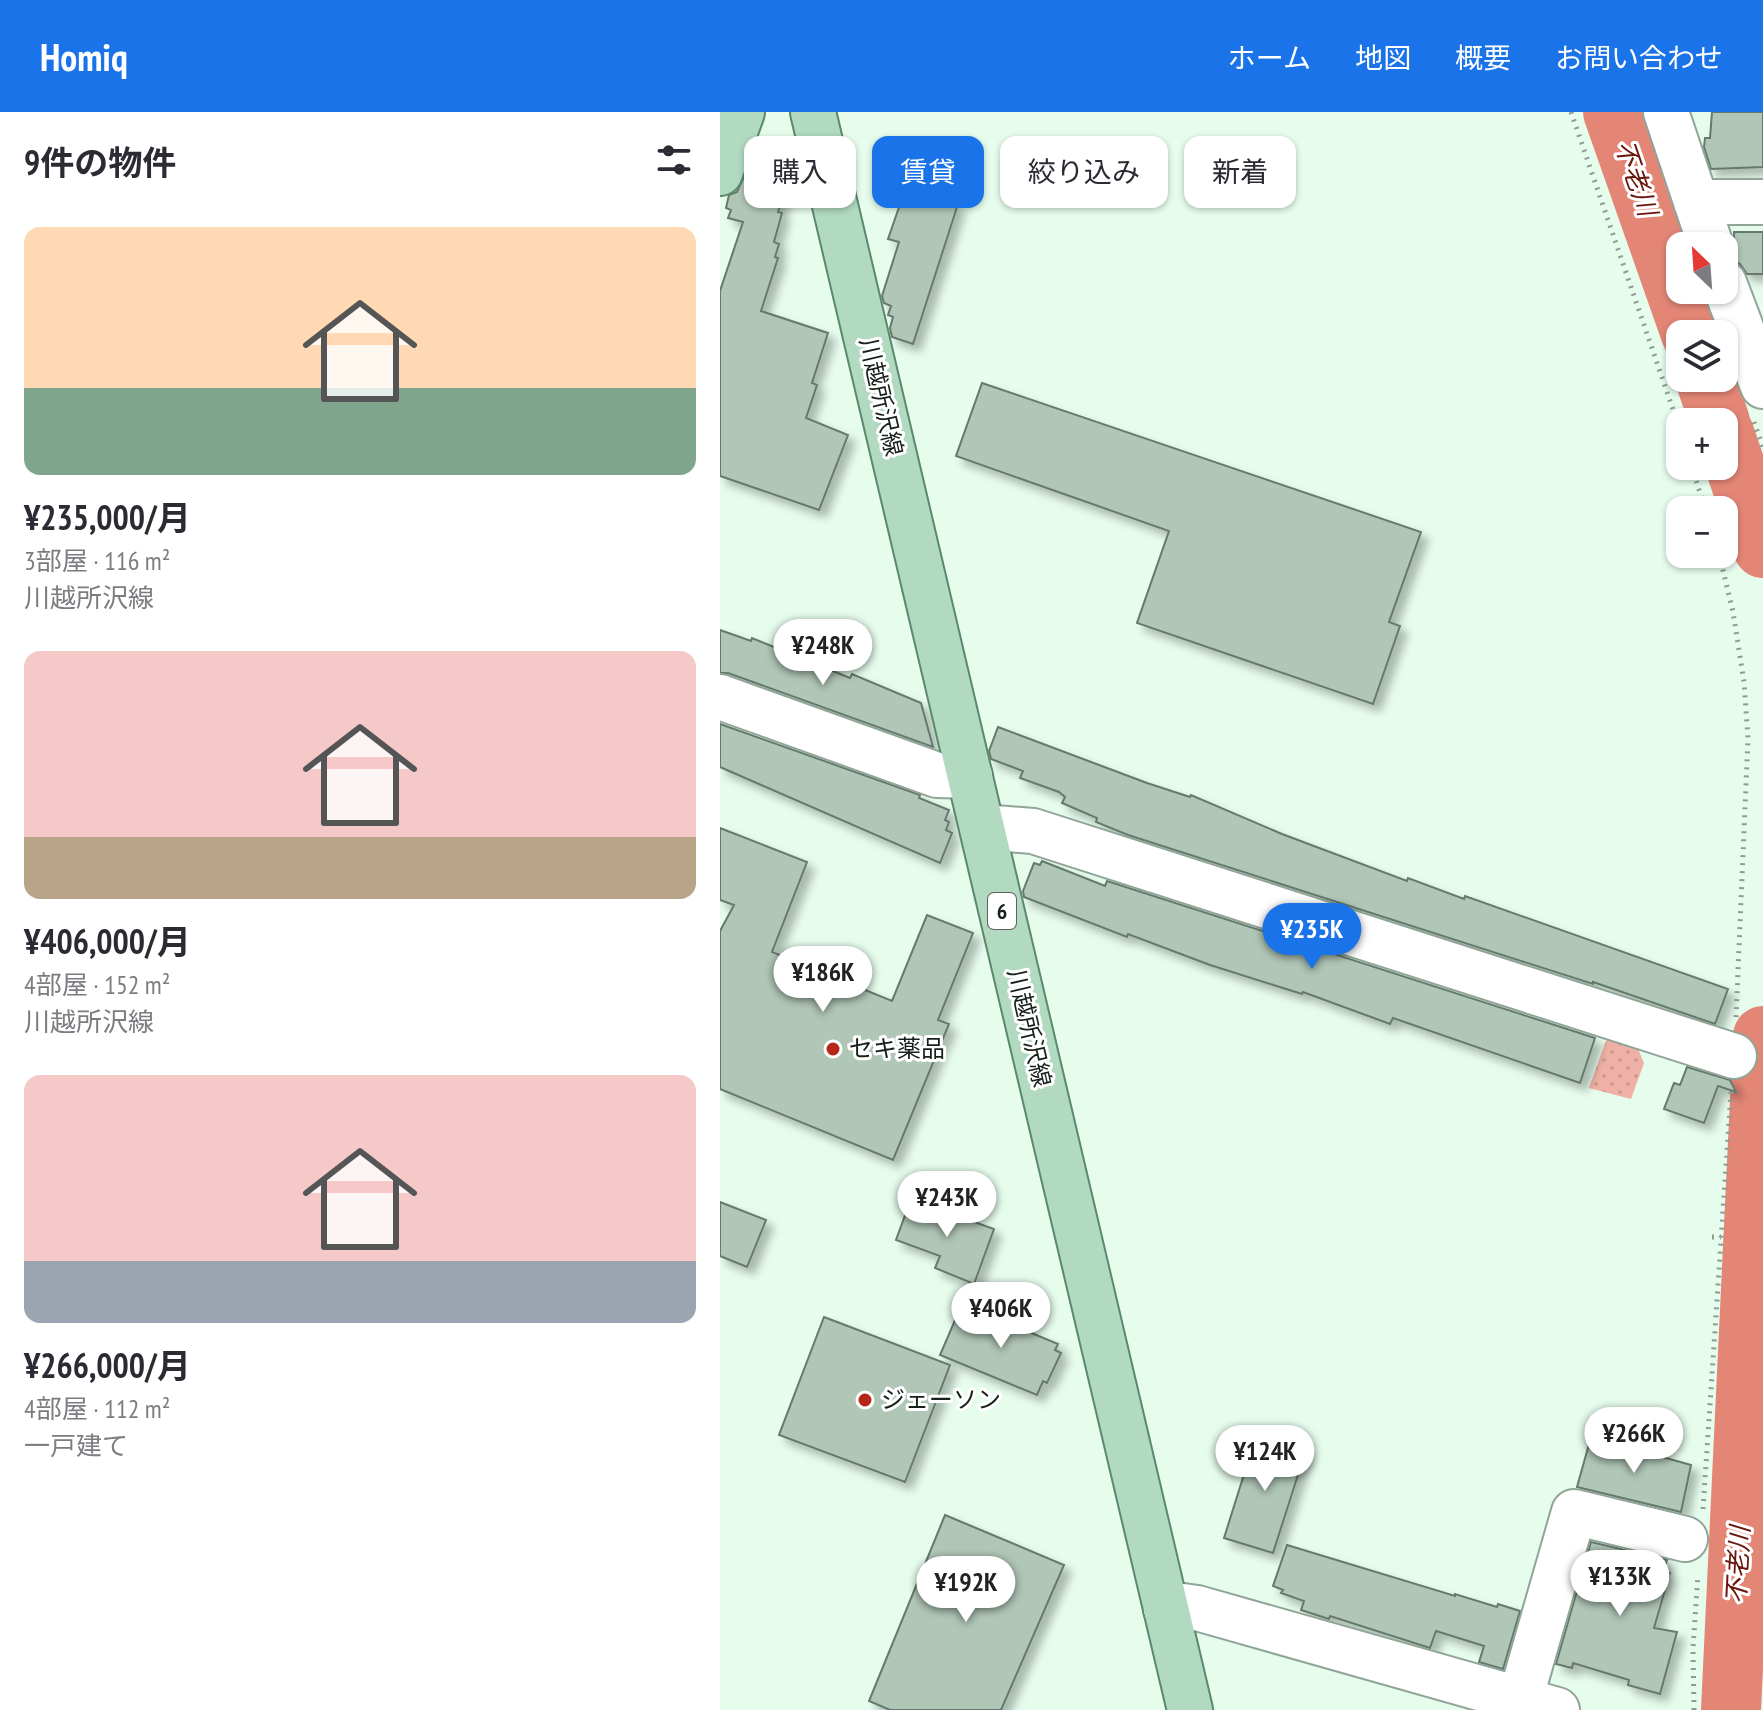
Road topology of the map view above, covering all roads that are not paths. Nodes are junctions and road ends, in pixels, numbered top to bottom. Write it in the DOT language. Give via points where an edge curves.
graph roads {
  1 [pos="813,112"];
  2 [pos="1666,112"];
  3 [pos="1696,202"];
  4 [pos="1763,202"];
  5 [pos="1706,232"];
  6 [pos="1735,304"];
  7 [pos="1752,335"];
  8 [pos="1763,386"];
  9 [pos="720,697"];
  10 [pos="970,776"];
  11 [pos="982,827"];
  12 [pos="1734,1056"];
  13 [pos="1695,1540"];
  14 [pos="1166,1609"];
  15 [pos="1538,1705"];
  16 [pos="1190,1710"];
  1 -- 10 [label="main road, 川越所沢線 / 6"];
  2 -- 3 [label="street"];
  3 -- 4 [label="street"];
  3 -- 5 [label="street"];
  6 -- 7 [label="street"];
  7 -- 8 [label="street"];
  9 -- 10 [label="street" via="937,775"];
  10 -- 11 [label="main road, 川越所沢線 / 6"];
  11 -- 12 [label="street" via="1033,831"];
  11 -- 14 [label="main road, 川越所沢線 / 6"];
  13 -- 15 [label="street" via="1574,1512"];
  14 -- 15 [label="street" via="1197,1608"];
  14 -- 16 [label="main road, 川越所沢線 / 6"];
}
